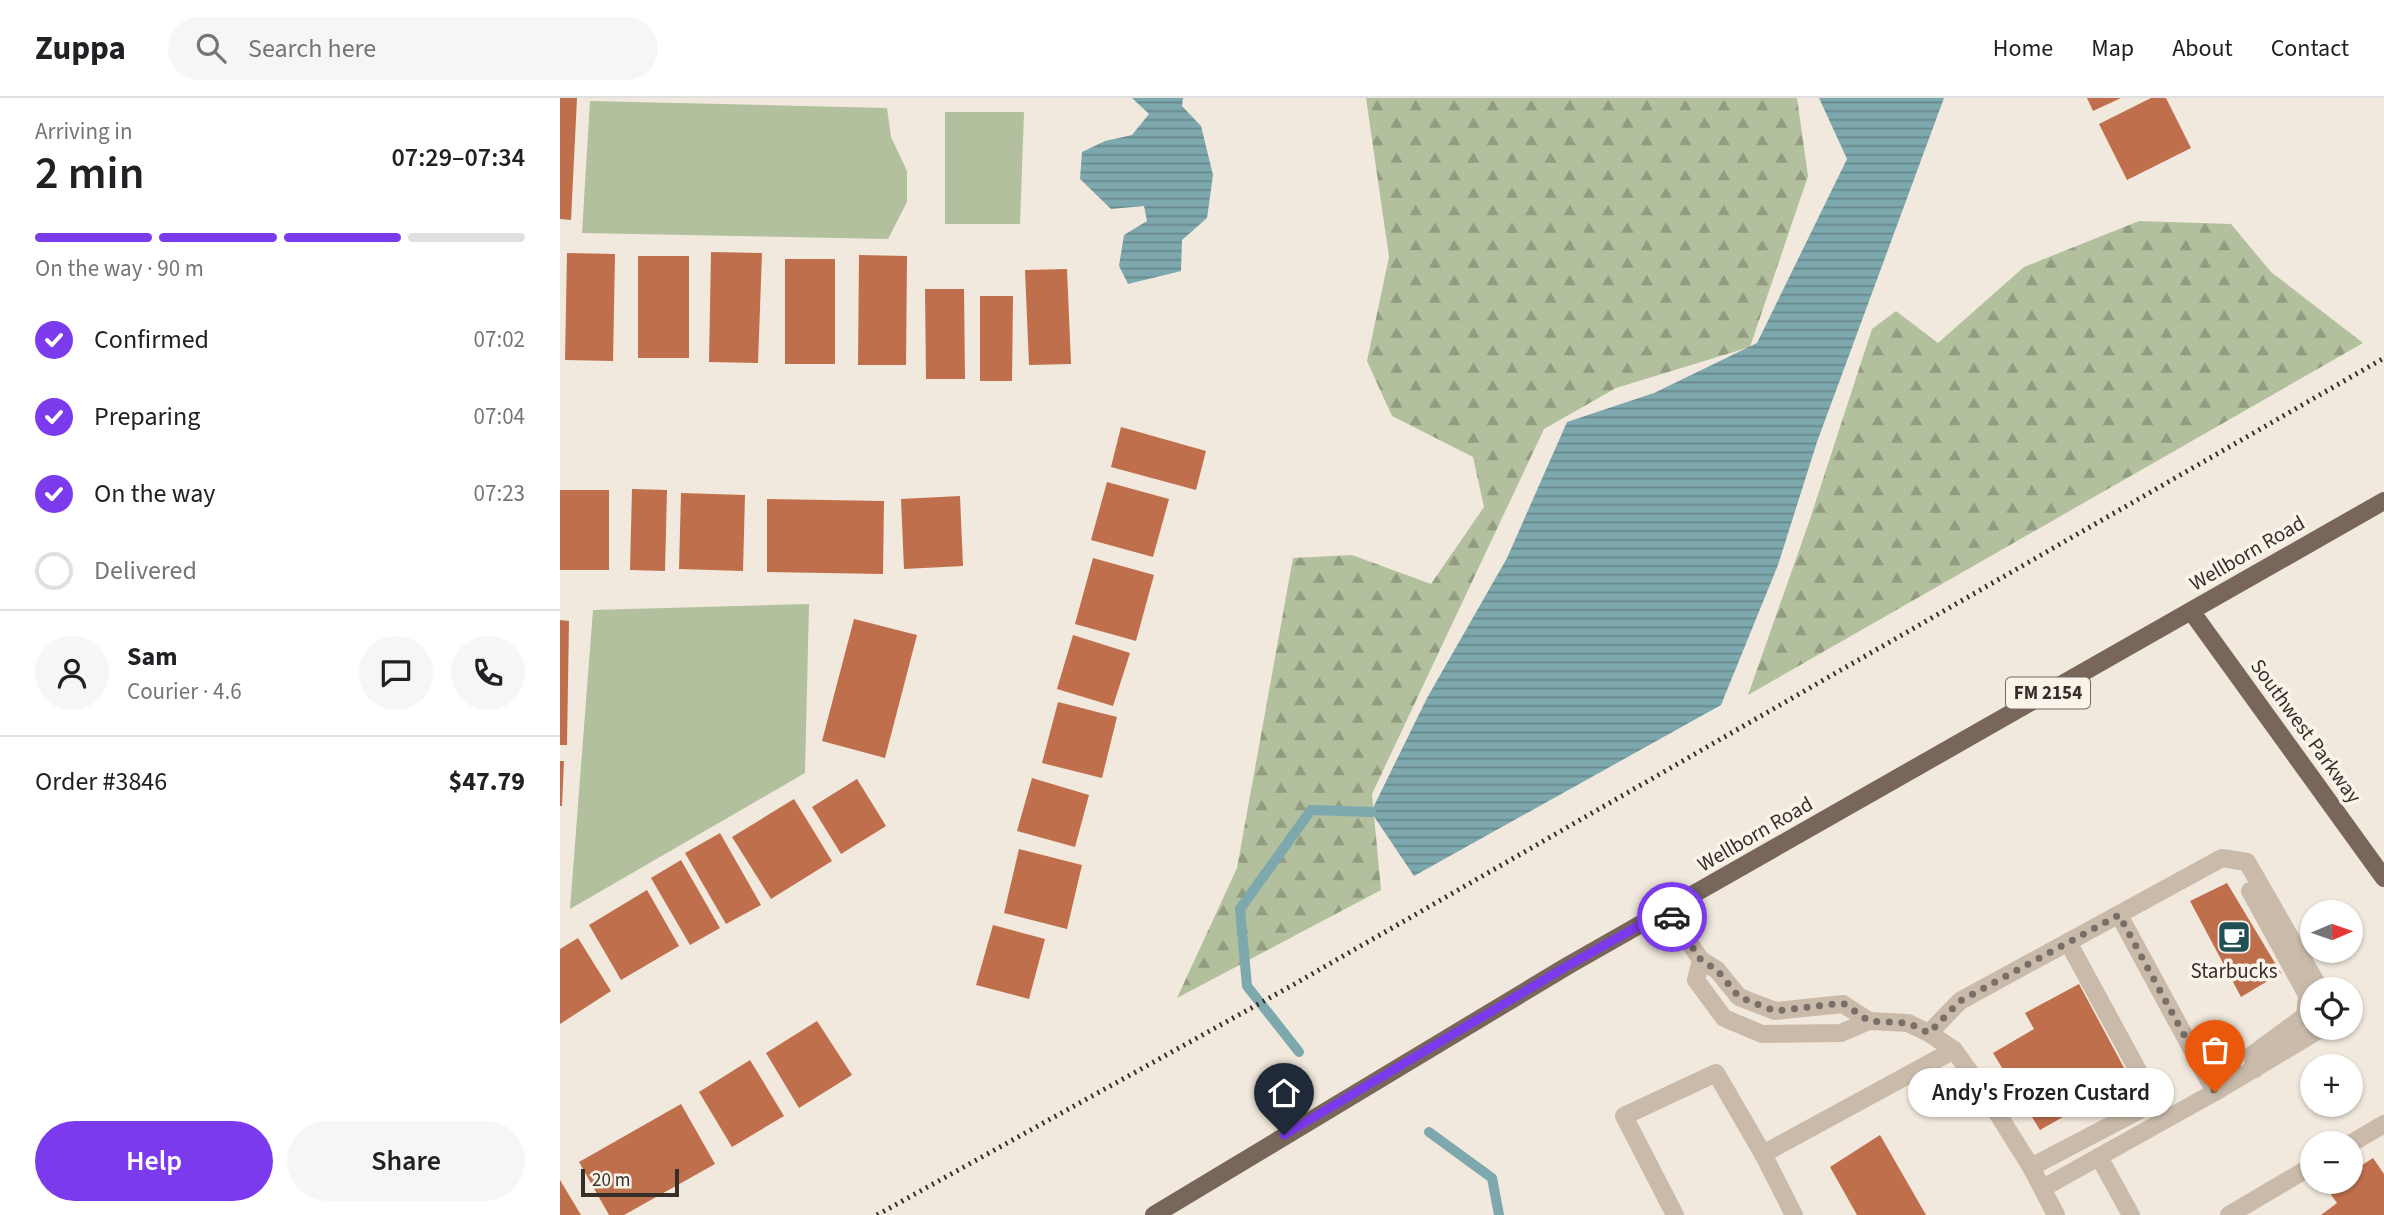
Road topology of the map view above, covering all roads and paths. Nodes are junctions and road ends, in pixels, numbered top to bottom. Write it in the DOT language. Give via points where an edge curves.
graph roads {
  1 [pos="2384,501"];
  2 [pos="2191,611"];
  3 [pos="2233,860"];
  4 [pos="2384,878"];
  5 [pos="1667,910"];
  6 [pos="2119,915"];
  7 [pos="2068,943"];
  8 [pos="1701,960"];
  9 [pos="2313,977"];
  10 [pos="1869,1021"];
  11 [pos="1929,1033"];
  12 [pos="2303,1040"];
  13 [pos="1954,1051"];
  14 [pos="2255,1069"];
  15 [pos="2215,1092"];
  16 [pos="2384,1124"];
  17 [pos="2363,1136"];
  18 [pos="1763,1154"];
  19 [pos="2099,1157"];
  20 [pos="2031,1167"];
  21 [pos="2300,1174"];
  22 [pos="2043,1188"];
  23 [pos="1154,1215"];
  24 [pos="1675,1215"];
  25 [pos="1794,1215"];
  26 [pos="2056,1215"];
  27 [pos="2131,1215"];
  28 [pos="2229,1215"];
  1 -- 2 [label="main road, Wellborn Road / FM 2154"];
  2 -- 4 [label="main road, Southwest Parkway"];
  2 -- 5 [label="main road, Wellborn Road / FM 2154"];
  3 -- 6 [label="lane" via="2222,858"];
  3 -- 9 [label="lane" via="2247,862"];
  3 -- 14 [label="lane" via="2307,995 2305,1016 2252,1055"];
  5 -- 8 [label="lane"];
  5 -- 23 [label="main road, Wellborn Road / FM 2154"];
  6 -- 7 [label="lane"];
  6 -- 15 [label="lane"];
  7 -- 11 [label="lane" via="1960,1001"];
  7 -- 20 [label="lane" via="2148,1088 2138,1111"];
  8 -- 10 [label="lane" via="1717,970 1739,997 1775,1011 1843,1003"];
  8 -- 10 [label="lane" via="1696,980 1724,1018 1762,1034 1841,1032"];
  10 -- 11 [label="lane" via="1908,1023"];
  11 -- 13 [label="lane"];
  12 -- 14 [label="lane"];
  13 -- 18 [label="lane"];
  13 -- 20 [label="lane"];
  14 -- 15 [label="lane"];
  15 -- 19 [label="lane"];
  16 -- 17 [label="lane"];
  18 -- 24 [label="lane" via="1716,1073 1624,1116"];
  18 -- 25 [label="lane"];
  19 -- 22 [label="lane"];
  19 -- 27 [label="lane"];
  20 -- 22 [label="lane"];
  21 -- 28 [label="lane"];
  22 -- 26 [label="lane"];
}
